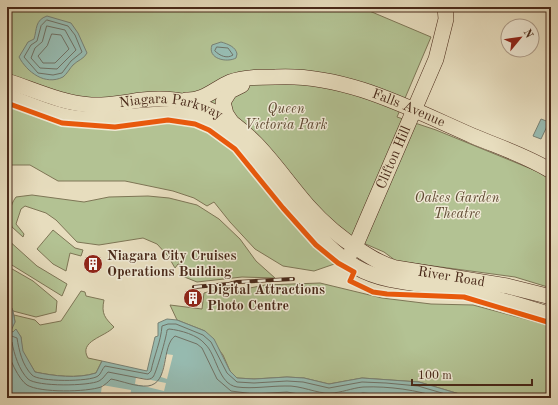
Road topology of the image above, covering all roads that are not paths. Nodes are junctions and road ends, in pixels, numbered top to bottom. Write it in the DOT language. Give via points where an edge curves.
graph roads {
  1 [pos="445,7"];
  2 [pos="266,77"];
  3 [pos="7,81"];
  4 [pos="7,96"];
  5 [pos="167,99"];
  6 [pos="414,111"];
  7 [pos="232,123"];
  8 [pos="548,168"];
  9 [pos="355,247"];
  10 [pos="346,260"];
  11 [pos="551,297"];
  12 [pos="551,315"];
  1 -- 6 [label="main road, Clifton Hill" via="446,19 438,53"];
  2 -- 5 [label="main road, Falls Avenue" via="231,82 195,100"];
  2 -- 6 [label="main road, Falls Avenue" via="303,77 341,84"];
  2 -- 7 [label="main road, Falls Avenue" via="235,88 226,96 223,108"];
  3 -- 5 [label="main road, Niagara Parkway" via="54,98 80,104 101,105"];
  4 -- 10 [label="main road, Niagara Parkway" via="73,118 108,119 164,113 189,116 214,126 249,152 307,224"];
  5 -- 7 [label="main road, Niagara Parkway" via="205,108"];
  6 -- 8 [label="main road, Falls Avenue"];
  6 -- 9 [label="main road, Clifton Hill"];
  7 -- 9 [label="main road, Niagara Parkway" via="271,159 310,208"];
  9 -- 10 [label="main road, Clifton Hill"];
  9 -- 11 [label="main road, River Road" via="381,263 396,268 512,287"];
  10 -- 12 [label="main road, River Road" via="357,268 382,277 467,292"];
}
